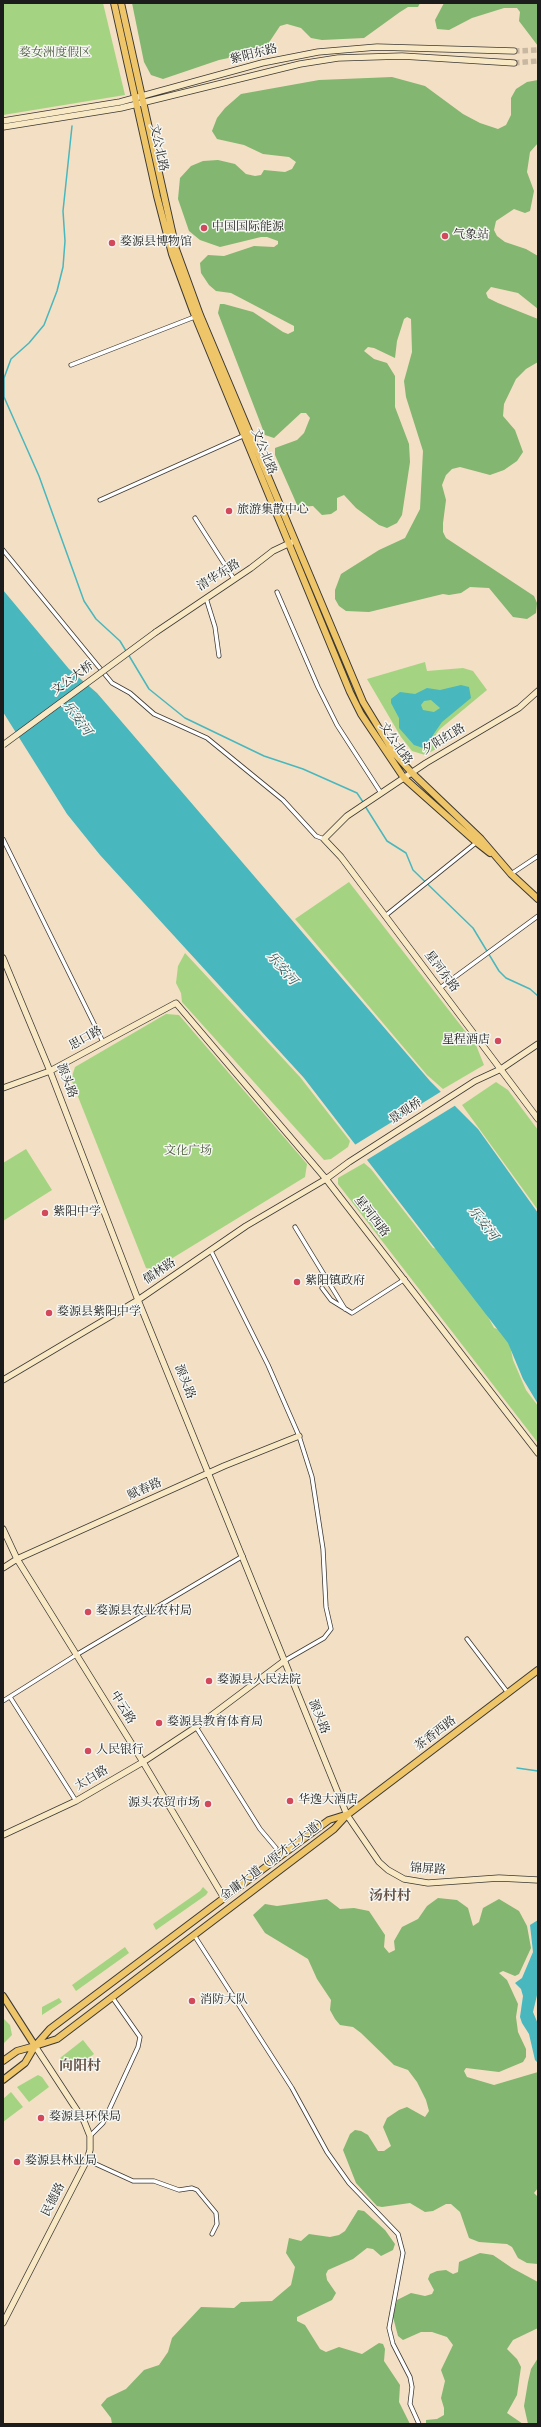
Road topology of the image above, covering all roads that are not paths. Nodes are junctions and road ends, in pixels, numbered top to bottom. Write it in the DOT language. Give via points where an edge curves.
graph roads {
  1 [pos="114,3"];
  2 [pos="121,3"];
  3 [pos="514,51"];
  4 [pos="514,63"];
  5 [pos="143,99"];
  6 [pos="136,101"];
  7 [pos="3,120"];
  8 [pos="3,127"];
  9 [pos="198,316"];
  10 [pos="71,365"];
  11 [pos="247,434"];
  12 [pos="100,500"];
  13 [pos="195,518"];
  14 [pos="296,540"];
  15 [pos="288,544"];
  16 [pos="3,550"];
  17 [pos="234,579"];
  18 [pos="277,592"];
  19 [pos="206,597"];
  20 [pos="156,632"];
  21 [pos="219,656"];
  22 [pos="538,691"];
  23 [pos="3,744"];
  24 [pos="412,773"];
  25 [pos="404,778"];
  26 [pos="381,793"];
  27 [pos="3,839"];
  28 [pos="324,839"];
  29 [pos="478,841"];
  30 [pos="538,856"];
  31 [pos="511,874"];
  32 [pos="538,899"];
  33 [pos="385,916"];
  34 [pos="538,916"];
  35 [pos="3,958"];
  36 [pos="440,988"];
  37 [pos="176,1003"];
  38 [pos="103,1042"];
  39 [pos="538,1044"];
  40 [pos="500,1068"];
  41 [pos="50,1071"];
  42 [pos="3,1088"];
  43 [pos="538,1119"];
  44 [pos="326,1179"];
  45 [pos="295,1227"];
  46 [pos="211,1251"];
  47 [pos="405,1279"];
  48 [pos="322,1288"];
  49 [pos="138,1300"];
  50 [pos="345,1310"];
  51 [pos="3,1380"];
  52 [pos="299,1436"];
  53 [pos="538,1453"];
  54 [pos="209,1473"];
  55 [pos="3,1529"];
  56 [pos="243,1556"];
  57 [pos="17,1559"];
  58 [pos="3,1568"];
  59 [pos="466,1639"];
  60 [pos="76,1655"];
  61 [pos="284,1661"];
  62 [pos="538,1670"];
  63 [pos="508,1693"];
  64 [pos="10,1697"];
  65 [pos="3,1701"];
  66 [pos="196,1727"];
  67 [pos="143,1762"];
  68 [pos="76,1801"];
  69 [pos="347,1815"];
  70 [pos="3,1835"];
  71 [pos="276,1848"];
  72 [pos="538,1880"];
  73 [pos="224,1898"];
  74 [pos="193,1934"];
  75 [pos="3,1996"];
  76 [pos="112,1997"];
  77 [pos="35,2046"];
  78 [pos="3,2061"];
  79 [pos="3,2080"];
  80 [pos="90,2136"];
  81 [pos="87,2160"];
  82 [pos="212,2234"];
  83 [pos="3,2323"];
  84 [pos="419,2424"];
  1 -- 6 [label="main road, 文公北路"];
  2 -- 5 [label="main road, 文公北路"];
  3 -- 5 [label="street, 紫阳东路" via="377,47 318,52 262,63"];
  4 -- 5 [label="street, 紫阳东路" via="402,56 338,58"];
  5 -- 6 [label="street, 紫阳东路"];
  5 -- 9 [label="main road, 文公北路" via="167,216"];
  6 -- 7 [label="street, 紫阳东路"];
  6 -- 8 [label="street, 紫阳东路"];
  6 -- 9 [label="main road, 文公北路" via="172,254"];
  9 -- 10 [label="street"];
  9 -- 11 [label="main road, 文公北路"];
  11 -- 12 [label="street"];
  11 -- 14 [label="main road, 文公北路"];
  11 -- 15 [label="main road, 文公北路"];
  13 -- 17 [label="street"];
  14 -- 15 [label="street, 清华东路"];
  14 -- 24 [label="main road, 文公北路" via="363,702 387,741"];
  15 -- 17 [label="street, 清华东路" via="273,551"];
  15 -- 25 [label="main road, 文公北路" via="361,714"];
  16 -- 28 [label="street" via="112,683 154,714 207,738 283,800 316,836"];
  17 -- 19 [label="street, 清华东路"];
  18 -- 26 [label="street" via="337,725"];
  19 -- 20 [label="street, 清华东路"];
  19 -- 21 [label="street" via="215,627"];
  20 -- 23 [label="street, 文公大桥, bridge"];
  22 -- 24 [label="street, 夕阳红路" via="519,708"];
  24 -- 25 [label="street, 夕阳红路"];
  24 -- 29 [label="main road, 文公北路"];
  25 -- 26 [label="street, 夕阳红路"];
  25 -- 29 [label="main road, 文公北路"];
  26 -- 28 [label="street, 夕阳红路" via="339,822"];
  27 -- 38 [label="street"];
  28 -- 33 [label="street, 星河东路"];
  29 -- 31 [label="main road, 文公北路"];
  29 -- 33 [label="street"];
  30 -- 31 [label="street"];
  31 -- 32 [label="main road, 文公北路"];
  33 -- 36 [label="street, 星河东路"];
  34 -- 36 [label="street"];
  35 -- 41 [label="street, 源头路"];
  36 -- 40 [label="street, 星河东路"];
  37 -- 38 [label="street, 思口路"];
  37 -- 44 [label="street, 星河西路"];
  38 -- 41 [label="street, 思口路"];
  39 -- 40 [label="street, 景观桥"];
  40 -- 43 [label="street, 星河东路"];
  40 -- 44 [label="street, 景观桥" via="475,1081"];
  41 -- 42 [label="street, 思口路"];
  41 -- 49 [label="street, 源头路"];
  44 -- 46 [label="street, 儒林路" via="246,1226"];
  44 -- 47 [label="street, 星河西路"];
  45 -- 50 [label="street"];
  46 -- 49 [label="street, 儒林路"];
  46 -- 52 [label="street" via="268,1365"];
  47 -- 50 [label="street" via="356,1311 352,1313"];
  47 -- 53 [label="street, 星河西路"];
  48 -- 50 [label="street" via="331,1300"];
  49 -- 51 [label="street, 儒林路"];
  49 -- 54 [label="street, 源头路"];
  52 -- 54 [label="street, 赋春路"];
  52 -- 61 [label="street" via="312,1477 323,1549 326,1607 331,1629 324,1638"];
  54 -- 56 [label="street, 源头路"];
  54 -- 57 [label="street, 赋春路"];
  55 -- 57 [label="street, 中云路"];
  56 -- 60 [label="street"];
  56 -- 61 [label="street, 源头路"];
  57 -- 58 [label="street, 赋春路"];
  57 -- 60 [label="street, 中云路"];
  59 -- 63 [label="street"];
  60 -- 64 [label="street"];
  60 -- 67 [label="street, 中云路"];
  61 -- 66 [label="street, 太白路"];
  61 -- 69 [label="street, 源头路"];
  62 -- 63 [label="main road, 茶香西路"];
  63 -- 69 [label="main road, 茶香西路"];
  64 -- 65 [label="street"];
  64 -- 68 [label="street"];
  66 -- 67 [label="street, 太白路"];
  66 -- 71 [label="street" via="260,1829"];
  67 -- 68 [label="street, 太白路"];
  67 -- 73 [label="street, 中云路"];
  68 -- 70 [label="street, 太白路"];
  69 -- 72 [label="street, 锦屏路" via="379,1862 404,1879 428,1883 499,1878"];
  69 -- 73 [label="main road, 金庸大道（原才士大道）" via="329,1820"];
  69 -- 74 [label="main road, 金庸大道（原才士大道）" via="334,1829"];
  73 -- 77 [label="main road, 金庸大道（原才士大道）" via="50,2029"];
  74 -- 76 [label="main road, 金庸大道（原才士大道）"];
  74 -- 84 [label="street" via="292,2088 327,2152 349,2183 398,2234 404,2253 389,2328 393,2344 410,2377 410,2404"];
  75 -- 77 [label="main road"];
  76 -- 77 [label="main road, 金庸大道（原才士大道）" via="57,2039"];
  76 -- 80 [label="street" via="140,2037 138,2047 103,2123"];
  77 -- 78 [label="main road, 金庸大道（原才士大道）" via="17,2051"];
  77 -- 79 [label="main road, 金庸大道（原才士大道）" via="25,2063"];
  77 -- 80 [label="street, 民德路" via="84,2121"];
  80 -- 81 [label="street, 民德路"];
  81 -- 82 [label="street" via="133,2181 154,2181 179,2190 197,2190 216,2213 217,2224"];
  81 -- 83 [label="street, 民德路"];
}
